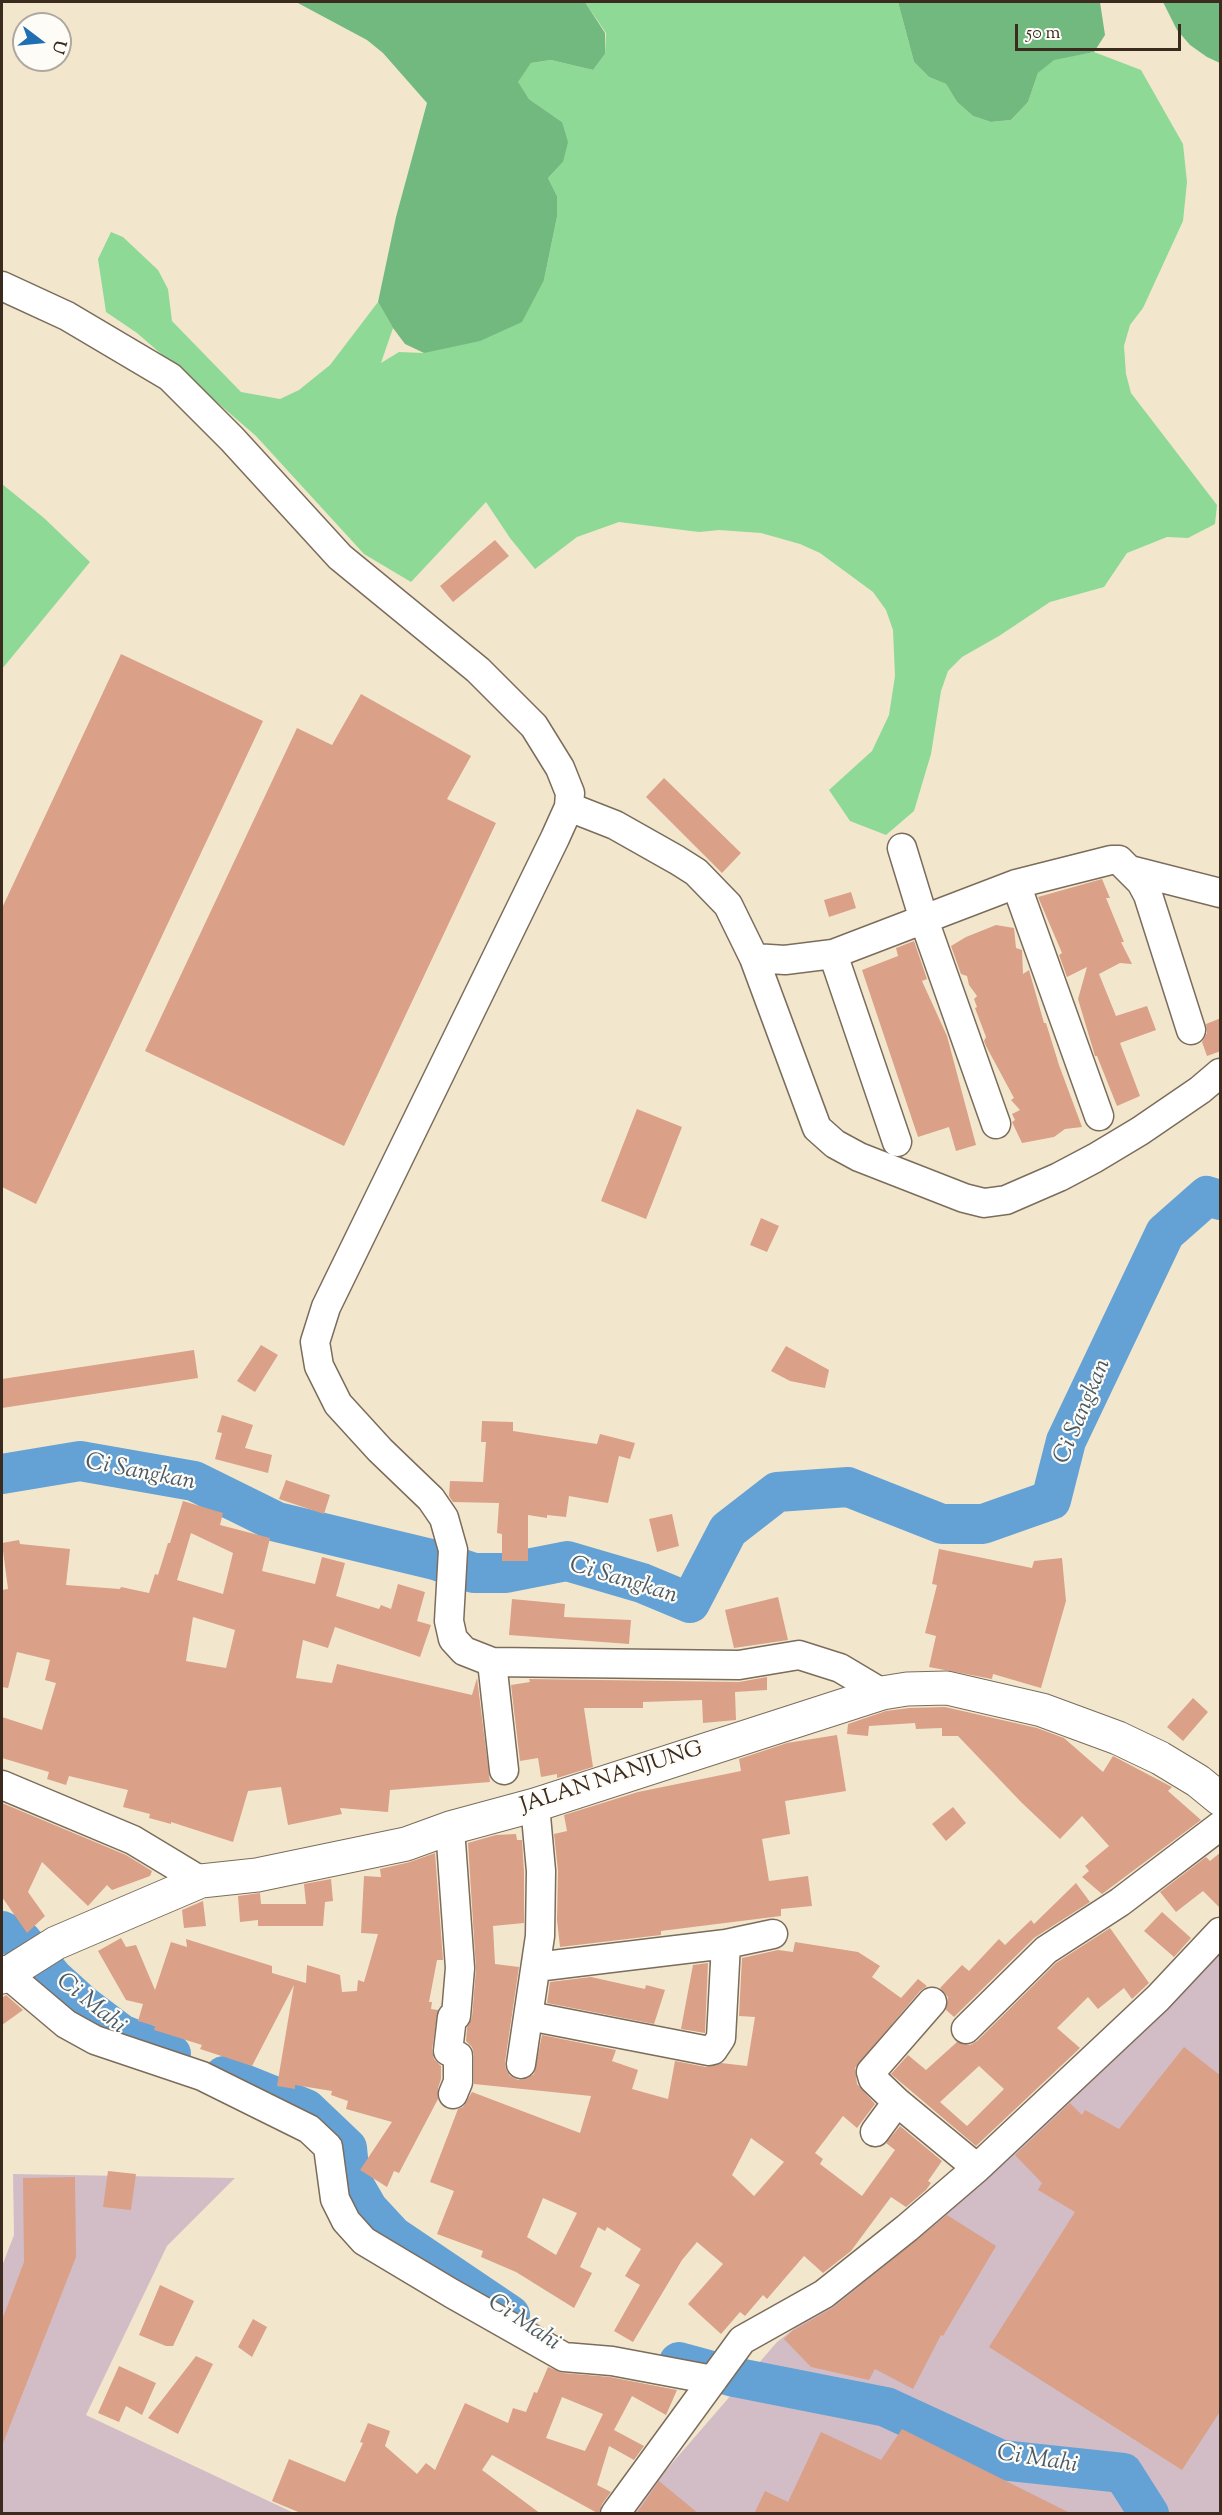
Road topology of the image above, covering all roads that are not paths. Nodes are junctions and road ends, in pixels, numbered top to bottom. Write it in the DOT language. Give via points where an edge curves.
graph roads {
  1 [pos="2,286"];
  2 [pos="569,807"];
  3 [pos="902,848"];
  4 [pos="1130,870"];
  5 [pos="1016,884"];
  6 [pos="1221,892"];
  7 [pos="924,920"];
  8 [pos="833,954"];
  9 [pos="754,958"];
  10 [pos="1191,1030"];
  11 [pos="1221,1073"];
  12 [pos="1098,1116"];
  13 [pos="996,1124"];
  14 [pos="897,1142"];
  15 [pos="492,1662"];
  16 [pos="882,1694"];
  17 [pos="504,1770"];
  18 [pos="2,1785"];
  19 [pos="1221,1799"];
  20 [pos="535,1805"];
  21 [pos="1221,1826"];
  22 [pos="450,1828"];
  23 [pos="201,1881"];
  24 [pos="1221,1932"];
  25 [pos="773,1934"];
  26 [pos="726,1944"];
  27 [pos="19,1964"];
  28 [pos="536,1967"];
  29 [pos="932,2002"];
  30 [pos="529,2016"];
  31 [pos="966,2029"];
  32 [pos="521,2064"];
  33 [pos="453,2094"];
  34 [pos="897,2102"];
  35 [pos="875,2132"];
  36 [pos="977,2168"];
  37 [pos="715,2378"];
  38 [pos="615,2514"];
  1 -- 2 [label="street" via="67,316 170,377 340,557 478,670 534,726 560,768 570,793"];
  2 -- 9 [label="street" via="615,825 696,872 728,904"];
  2 -- 15 [label="street" via="326,1307 315,1342 319,1366 338,1404 431,1499 444,1518 452,1542 449,1621 453,1639 464,1651"];
  3 -- 7 [label="street"];
  4 -- 5 [label="street" via="1111,860"];
  4 -- 6 [label="street"];
  4 -- 10 [label="street" via="1148,895"];
  5 -- 7 [label="street"];
  5 -- 12 [label="street"];
  7 -- 8 [label="street"];
  7 -- 13 [label="street"];
  8 -- 9 [label="street" via="786,960"];
  8 -- 14 [label="street"];
  9 -- 11 [label="street" via="817,1128 858,1157 984,1203 1006,1200 1059,1177 1140,1131"];
  15 -- 16 [label="street" via="739,1665 799,1655 840,1668"];
  15 -- 17 [label="street"];
  16 -- 19 [label="main road, JALAN NANJUNG" via="947,1688 1042,1710 1160,1758"];
  16 -- 20 [label="main road, JALAN NANJUNG"];
  18 -- 23 [label="street" via="133,1840"];
  20 -- 22 [label="main road, JALAN NANJUNG"];
  20 -- 28 [label="street" via="541,1871"];
  21 -- 31 [label="street" via="1120,1902 1046,1950"];
  22 -- 23 [label="main road, JALAN NANJUNG" via="364,1855"];
  22 -- 33 [label="street" via="460,1968 448,2051 458,2056 458,2082"];
  23 -- 27 [label="main road, JALAN NANJUNG"];
  24 -- 36 [label="street" via="1158,1998"];
  25 -- 26 [label="street"];
  26 -- 28 [label="street"];
  26 -- 30 [label="street" via="721,2038 713,2050"];
  27 -- 37 [label="street" via="66,2024 95,2040 202,2076 309,2129 328,2147 335,2199 346,2221 363,2241 451,2294 564,2357"];
  28 -- 30 [label="street"];
  29 -- 34 [label="street" via="871,2072 873,2079"];
  30 -- 32 [label="street"];
  34 -- 35 [label="street"];
  34 -- 36 [label="street"];
  36 -- 37 [label="street" via="824,2294 742,2340"];
  37 -- 38 [label="street"];
}
